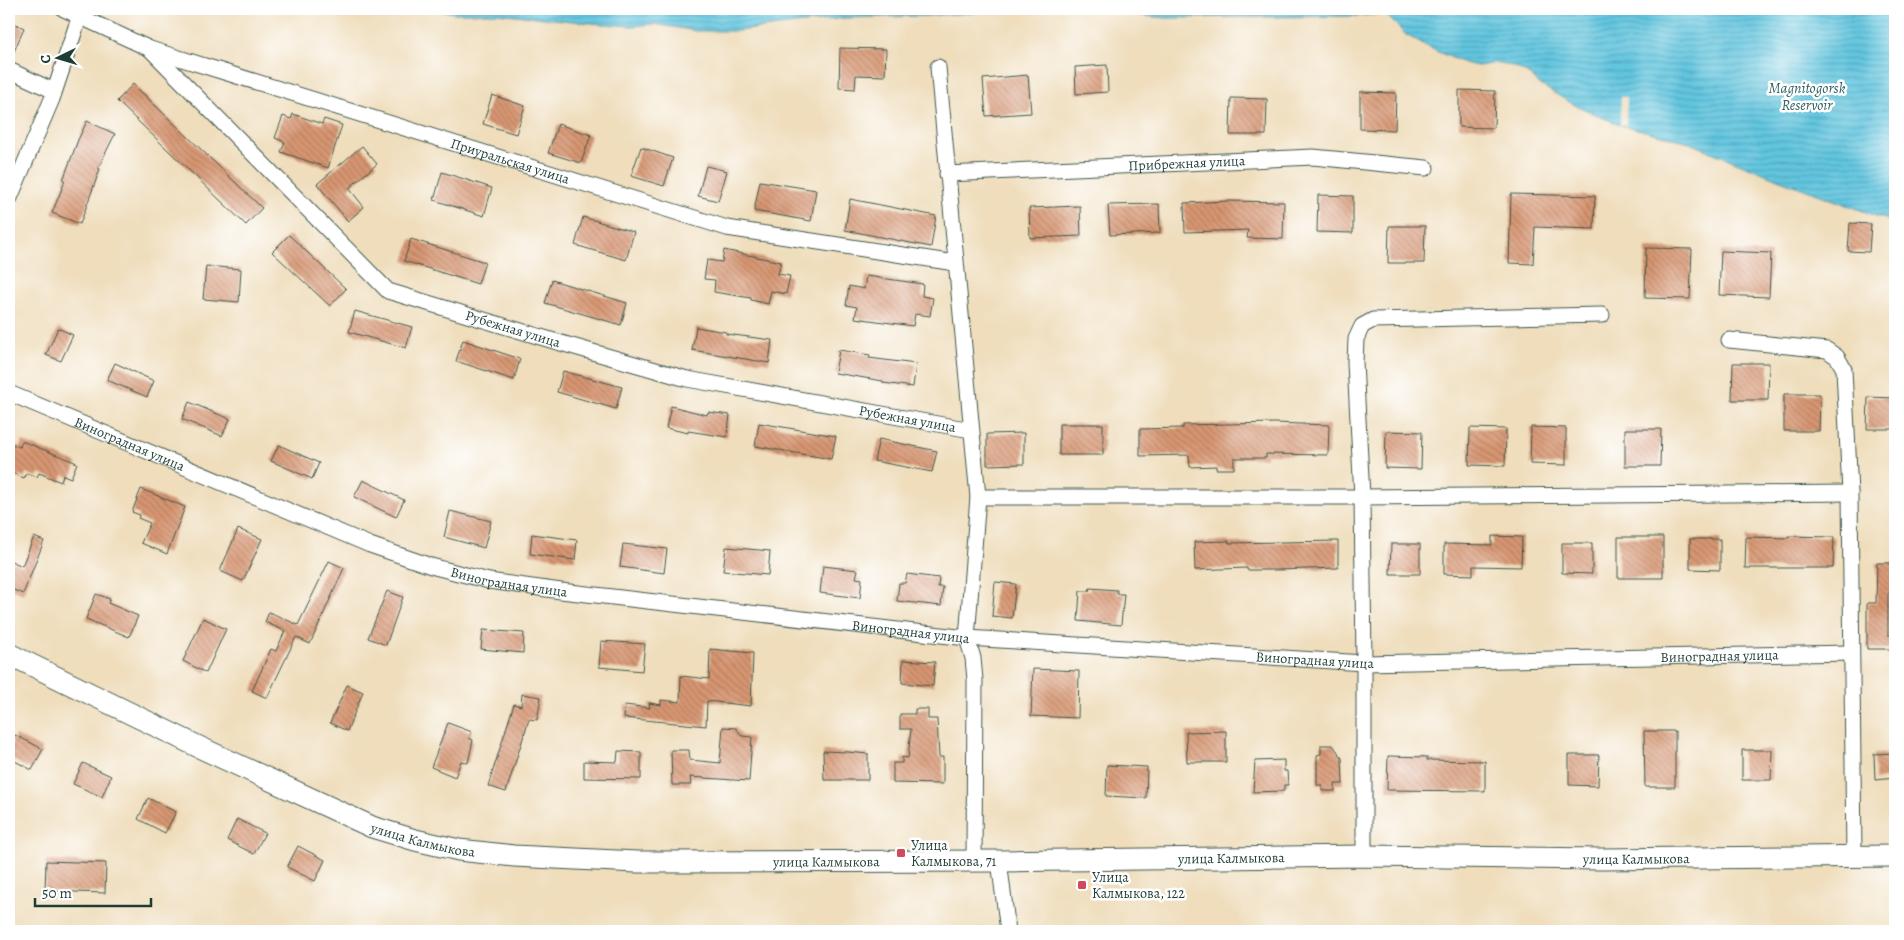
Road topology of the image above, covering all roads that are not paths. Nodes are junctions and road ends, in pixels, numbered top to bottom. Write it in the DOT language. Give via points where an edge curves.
graph roads {
  1 [pos="64,9"];
  2 [pos="81,12"];
  3 [pos="150,49"];
  4 [pos="938,67"];
  5 [pos="9,70"];
  6 [pos="54,91"];
  7 [pos="1426,168"];
  8 [pos="947,174"];
  9 [pos="9,200"];
  10 [pos="955,263"];
  11 [pos="1602,315"];
  12 [pos="1728,340"];
  13 [pos="9,393"];
  14 [pos="972,430"];
  15 [pos="1850,493"];
  16 [pos="978,497"];
  17 [pos="1362,497"];
  18 [pos="967,638"];
  19 [pos="1851,653"];
  20 [pos="9,654"];
  21 [pos="1364,663"];
  22 [pos="1364,856"];
  23 [pos="1854,856"];
  24 [pos="1895,856"];
  25 [pos="974,861"];
  26 [pos="999,861"];
  27 [pos="1008,931"];
  1 -- 2 [label="street"];
  2 -- 3 [label="street, Приуральская улица"];
  2 -- 6 [label="street"];
  3 -- 10 [label="street, Приуральская улица" via="727,228"];
  3 -- 14 [label="street, Рубежная улица" via="388,291 687,378"];
  4 -- 8 [label="street"];
  5 -- 6 [label="street"];
  6 -- 9 [label="street"];
  7 -- 8 [label="street, Прибрежная улица" via="1313,157"];
  8 -- 10 [label="street"];
  10 -- 14 [label="street"];
  11 -- 17 [label="street" via="1373,320 1362,326 1356,339 1355,362"];
  12 -- 15 [label="street" via="1817,348 1837,357 1844,369"];
  13 -- 18 [label="street, Виноградная улица" via="370,545 431,566 489,580 561,591"];
  14 -- 16 [label="street"];
  15 -- 17 [label="street"];
  15 -- 19 [label="street"];
  16 -- 17 [label="street"];
  16 -- 18 [label="street"];
  17 -- 21 [label="street"];
  18 -- 21 [label="street, Виноградная улица"];
  18 -- 25 [label="street" via="975,680"];
  19 -- 21 [label="street, Виноградная улица"];
  19 -- 23 [label="street"];
  20 -- 25 [label="main road, улица Калмыкова" via="372,827 459,850 637,862"];
  21 -- 22 [label="street"];
  22 -- 23 [label="main road, улица Калмыкова" via="1602,859"];
  22 -- 26 [label="main road, улица Калмыкова"];
  23 -- 24 [label="main road, улица Калмыкова"];
  25 -- 26 [label="main road, улица Калмыкова"];
  26 -- 27 [label="street"];
}
